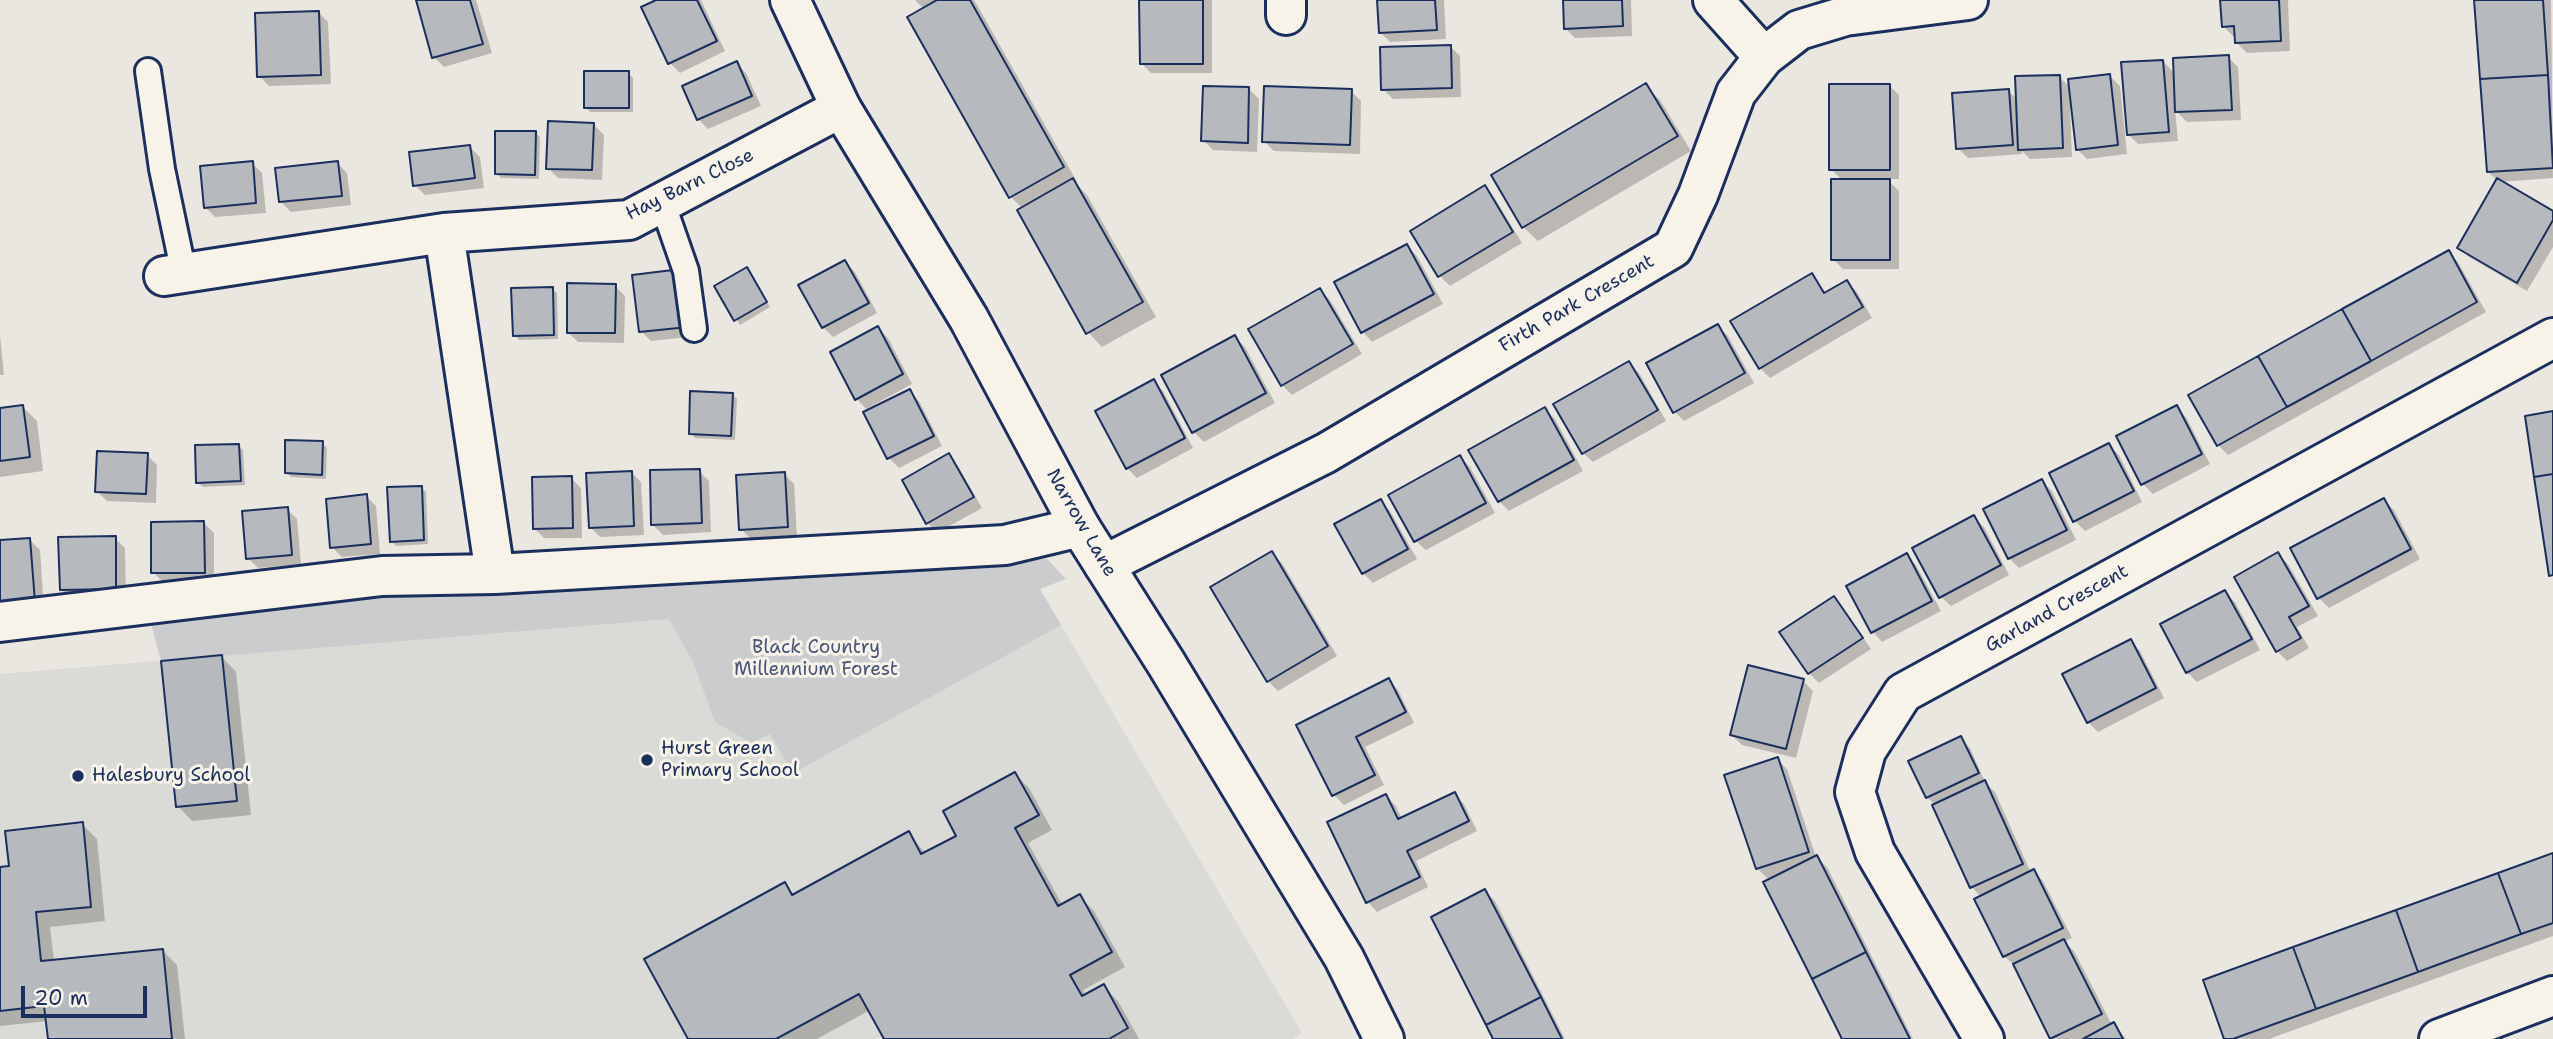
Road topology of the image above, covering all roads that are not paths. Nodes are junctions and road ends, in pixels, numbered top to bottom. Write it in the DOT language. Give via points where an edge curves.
graph roads {
  1 [pos="790,0"];
  2 [pos="1713,0"];
  3 [pos="1968,0"];
  4 [pos="1764,57"];
  5 [pos="148,71"];
  6 [pos="842,108"];
  7 [pos="662,202"];
  8 [pos="444,233"];
  9 [pos="174,275"];
  10 [pos="694,329"];
  11 [pos="2553,338"];
  12 [pos="1080,527"];
  13 [pos="1104,565"];
  14 [pos="495,573"];
  15 [pos="0,622"];
  16 [pos="2553,996"];
  17 [pos="1384,1039"];
  18 [pos="1984,1039"];
  19 [pos="2439,1039"];
  1 -- 6 [label="street, Narrow Lane"];
  2 -- 4 [label="street"];
  3 -- 4 [label="street, Firth Park Crescent" via="1845,16 1799,30"];
  4 -- 13 [label="street, Firth Park Crescent" via="1736,93 1673,248 1326,453"];
  5 -- 9 [label="lane"];
  6 -- 7 [label="street, Hay Barn Close"];
  6 -- 12 [label="street, Narrow Lane" via="969,318"];
  7 -- 8 [label="street, Hay Barn Close" via="629,220"];
  7 -- 10 [label="lane" via="686,271"];
  8 -- 9 [label="street, Hay Barn Close"];
  8 -- 14 [label="street"];
  11 -- 18 [label="street, Garland Crescent" via="1903,693 1866,751 1855,792 1875,852"];
  12 -- 13 [label="street, Narrow Lane"];
  12 -- 14 [label="street" via="1005,545"];
  13 -- 17 [label="street, Narrow Lane" via="1344,958"];
  14 -- 15 [label="street" via="382,576"];
  16 -- 19 [label="street"];
}
